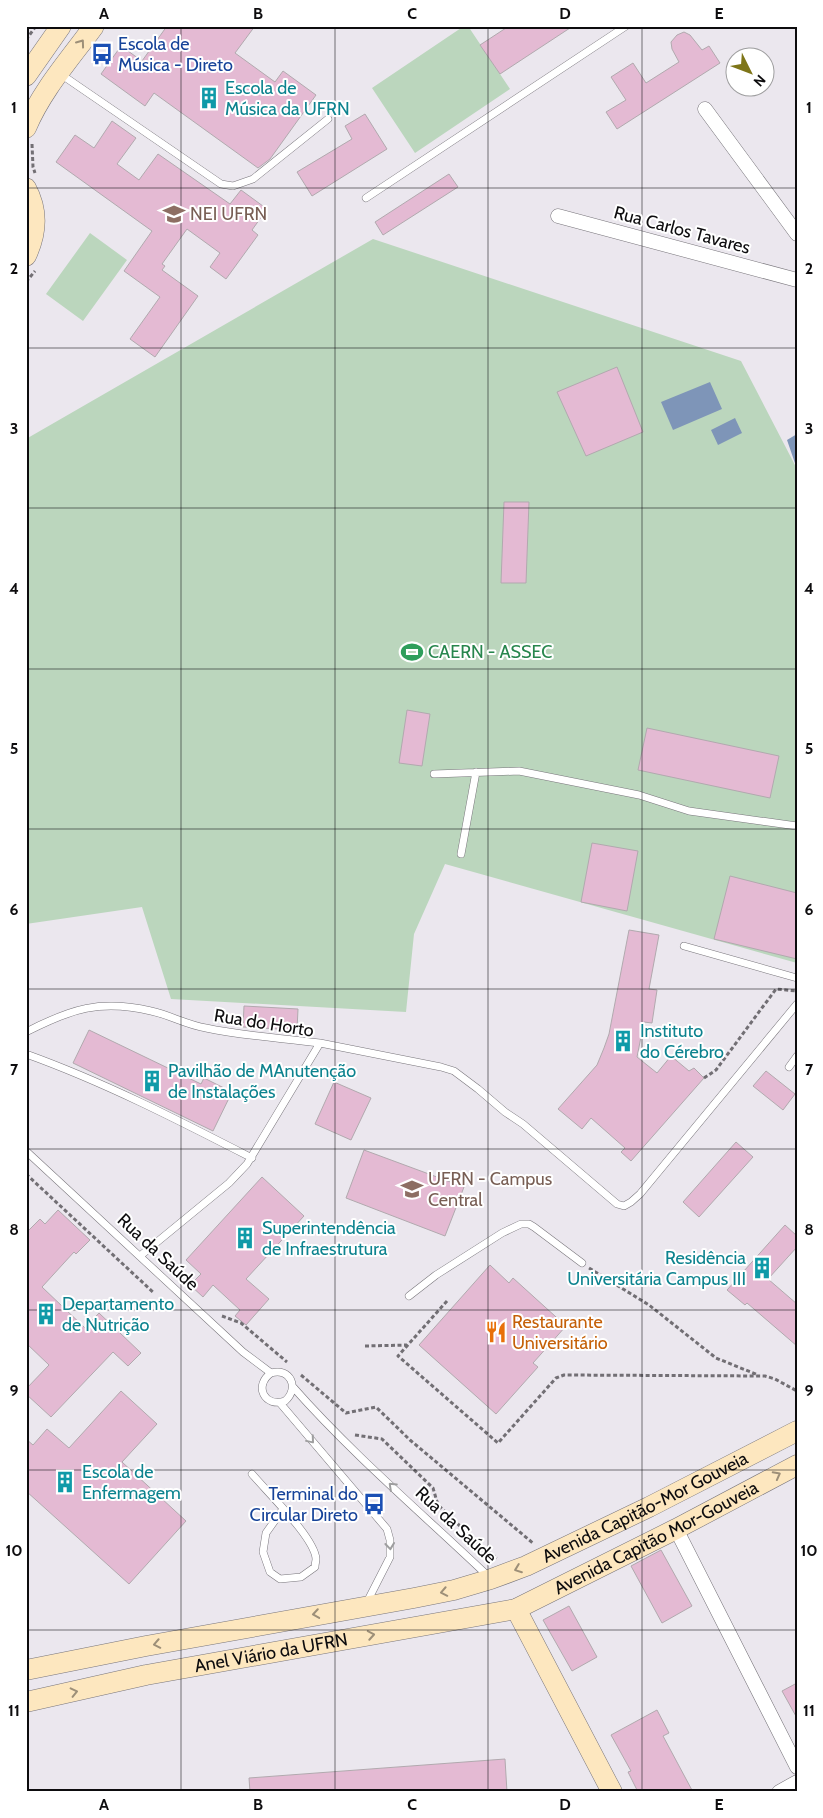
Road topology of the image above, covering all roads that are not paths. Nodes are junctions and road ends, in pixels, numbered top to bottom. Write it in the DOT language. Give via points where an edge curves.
graph roads {
  1 [pos="61,26"];
  2 [pos="94,26"];
  3 [pos="626,26"];
  4 [pos="59,73"];
  5 [pos="26,76"];
  6 [pos="705,109"];
  7 [pos="328,119"];
  8 [pos="29,133"];
  9 [pos="31,181"];
  10 [pos="366,198"];
  11 [pos="558,216"];
  12 [pos="797,234"];
  13 [pos="31,263"];
  14 [pos="797,280"];
  15 [pos="476,772"];
  16 [pos="434,774"];
  17 [pos="797,826"];
  18 [pos="460,854"];
  19 [pos="684,946"];
  20 [pos="797,978"];
  21 [pos="797,1004"];
  22 [pos="26,1032"];
  23 [pos="320,1043"];
  24 [pos="26,1054"];
  25 [pos="797,1056"];
  26 [pos="789,1067"];
  27 [pos="26,1151"];
  28 [pos="252,1158"];
  29 [pos="140,1256"];
  30 [pos="582,1263"];
  31 [pos="409,1296"];
  32 [pos="271,1373"];
  33 [pos="293,1387"];
  34 [pos="280,1403"];
  35 [pos="797,1431"];
  36 [pos="797,1465"];
  37 [pos="252,1474"];
  38 [pos="283,1510"];
  39 [pos="676,1529"];
  40 [pos="491,1579"];
  41 [pos="364,1606"];
  42 [pos="516,1609"];
  43 [pos="26,1670"];
  44 [pos="26,1702"];
  45 [pos="797,1767"];
  46 [pos="797,1782"];
  47 [pos="612,1792"];
  48 [pos="779,1792"];
  1 -- 5 [label="main road"];
  4 -- 2 [label="main road, one-way"];
  3 -- 10 [label="lane"];
  4 -- 7 [label="lane" via="221,184 233,186 253,180"];
  4 -- 8 [label="main road" via="32,115"];
  6 -- 12 [label="street"];
  9 -- 13 [label="main road" via="36,222"];
  11 -- 14 [label="street, Rua Carlos Tavares"];
  15 -- 16 [label="lane"];
  15 -- 17 [label="lane" via="519,770 639,795 690,811"];
  15 -- 18 [label="lane"];
  19 -- 20 [label="lane"];
  21 -- 23 [label="lane" via="640,1194 624,1206 617,1204 523,1124 454,1071"];
  22 -- 23 [label="lane, Rua do Horto" via="61,1015 91,1006 123,1006 152,1011 205,1028"];
  23 -- 28 [label="lane, Rua do Horto"];
  24 -- 28 [label="lane" via="70,1070"];
  25 -- 26 [label="lane"];
  27 -- 29 [label="lane, Rua da Saúde"];
  28 -- 29 [label="lane, Rua do Horto" via="229,1183"];
  29 -- 32 [label="lane, Rua da Saúde" via="242,1352"];
  30 -- 31 [label="lane" via="534,1227 521,1224 458,1260"];
  32 -- 33 [label="lane, Rua da Saúde" via="288,1375"];
  32 -- 34 [label="lane" via="264,1380 263,1394 267,1399"];
  33 -- 34 [label="lane" via="289,1397"];
  40 -- 33 [label="lane, Rua da Saúde, one-way"];
  34 -- 41 [label="lane, one-way" via="387,1529 390,1557"];
  35 -- 40 [label="main road, Avenida Capitão-Mor Gouveia, one-way" via="558,1552"];
  39 -- 36 [label="main road, Avenida Capitão Mor-Gouveia, one-way"];
  37 -- 38 [label="lane"];
  38 -- 38 [label="lane" via="306,1536 316,1558 315,1567 301,1577 280,1579 270,1572 263,1552 266,1533"];
  39 -- 42 [label="main road, Avenida Capitão Mor-Gouveia"];
  39 -- 45 [label="street"];
  40 -- 41 [label="main road, Anel Viário da UFRN, one-way" via="454,1590"];
  41 -- 43 [label="main road, Anel Viário da UFRN, one-way"];
  44 -- 42 [label="main road, Anel Viário da UFRN, one-way" via="146,1675"];
  42 -- 47 [label="main road"];
  46 -- 48 [label="street"];
}
